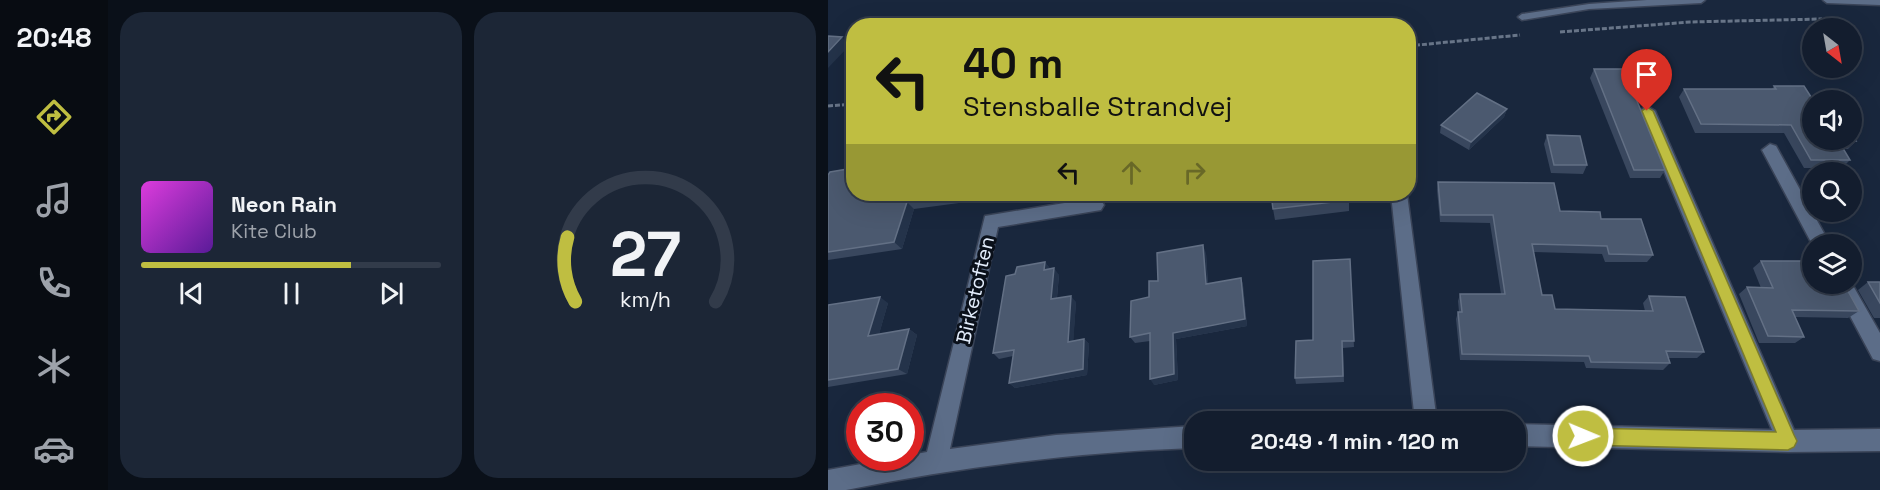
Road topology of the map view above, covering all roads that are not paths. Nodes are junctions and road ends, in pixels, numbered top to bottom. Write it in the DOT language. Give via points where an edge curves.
graph roads {
  1 [pos="1701,0"];
  2 [pos="1827,0"];
  3 [pos="1880,2"];
  4 [pos="1522,17"];
  5 [pos="1647,111"];
  6 [pos="1770,150"];
  7 [pos="1400,201"];
  8 [pos="1095,205"];
  9 [pos="1816,234"];
  10 [pos="1848,294"];
  11 [pos="1880,352"];
  12 [pos="1425,411"];
  13 [pos="1526,435"];
  14 [pos="1184,437"];
  15 [pos="1880,440"];
  16 [pos="1788,441"];
  17 [pos="936,460"];
  18 [pos="828,482"];
  1 -- 4 [label="lane" via="1601,4"];
  2 -- 3 [label="lane"];
  5 -- 16 [label="street"];
  6 -- 9 [label="street"];
  7 -- 12 [label="street"];
  8 -- 17 [label="street, Birketoften" via="992,221"];
  10 -- 11 [label="street"];
  13 -- 16 [label="street"];
  14 -- 17 [label="street"];
  15 -- 16 [label="street"];
  17 -- 18 [label="street"];
}
